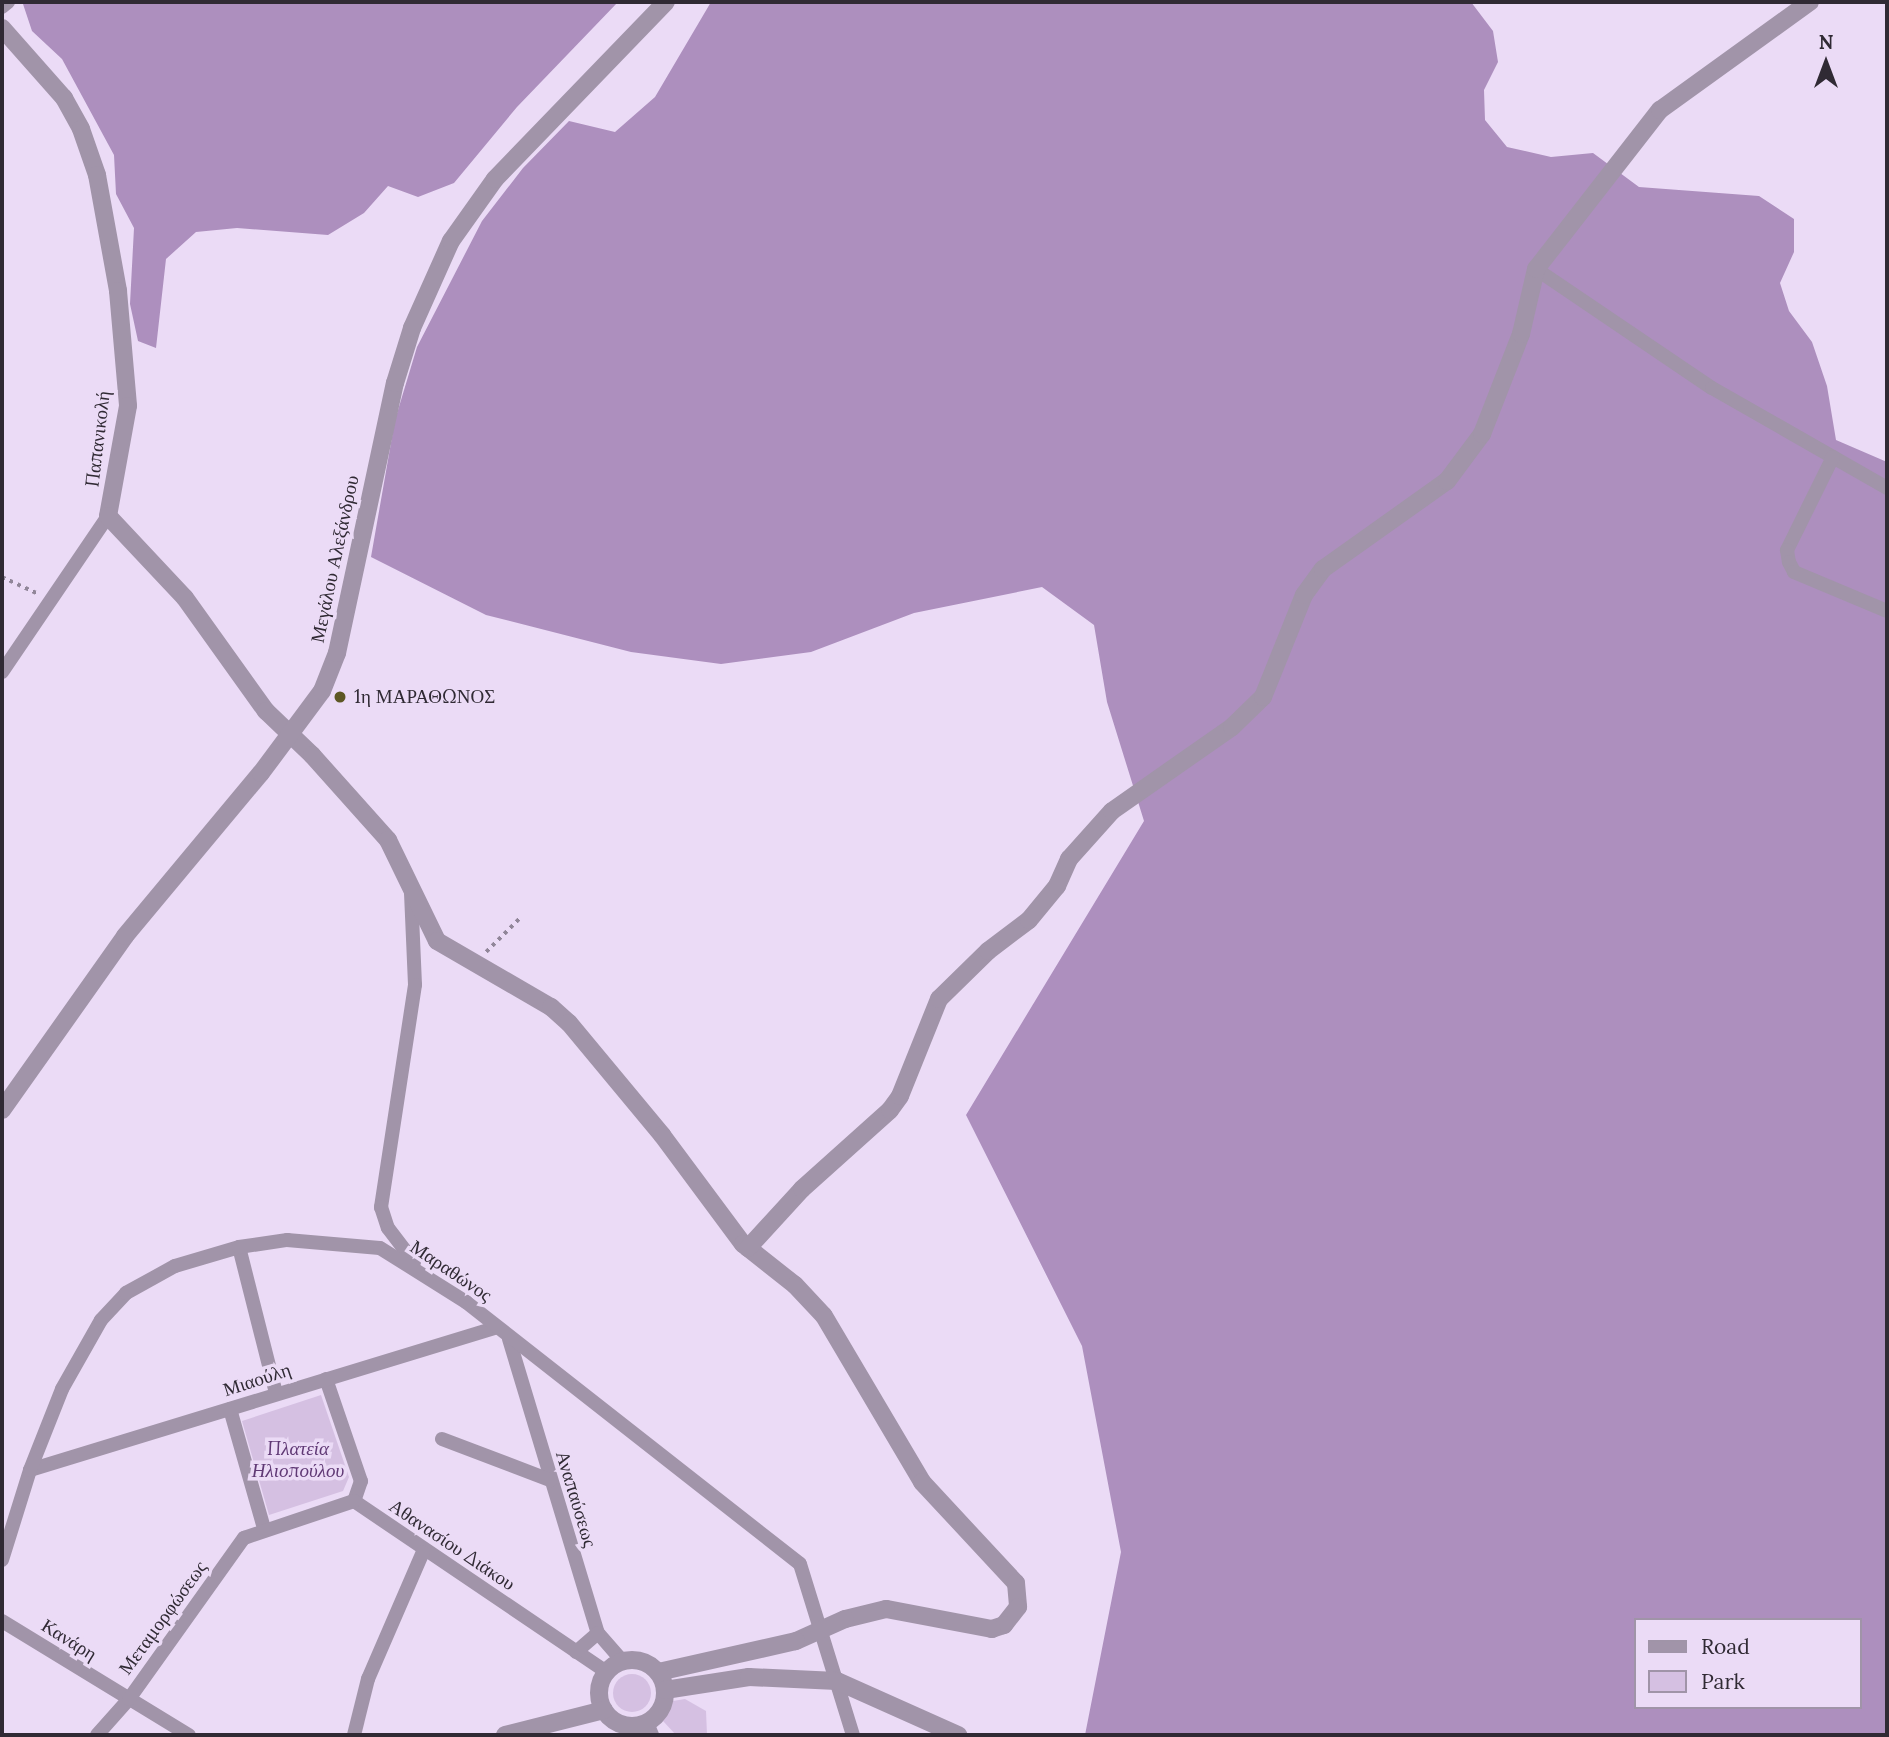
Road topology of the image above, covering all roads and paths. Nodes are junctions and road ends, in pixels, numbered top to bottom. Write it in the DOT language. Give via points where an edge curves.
graph roads {
  1 [pos="8,2"];
  2 [pos="666,2"];
  3 [pos="1798,5"];
  4 [pos="2,7"];
  5 [pos="2,28"];
  6 [pos="1536,269"];
  7 [pos="1833,457"];
  8 [pos="1887,488"];
  9 [pos="108,516"];
  10 [pos="2,577"];
  11 [pos="53,600"];
  12 [pos="1887,611"];
  13 [pos="2,672"];
  14 [pos="291,737"];
  15 [pos="411,884"];
  16 [pos="519,919"];
  17 [pos="475,962"];
  18 [pos="2,1110"];
  19 [pos="239,1247"];
  20 [pos="748,1248"];
  21 [pos="422,1270"];
  22 [pos="497,1327"];
  23 [pos="509,1339"];
  24 [pos="326,1379"];
  25 [pos="276,1393"];
  26 [pos="230,1409"];
  27 [pos="442,1439"];
  28 [pos="30,1470"];
  29 [pos="550,1480"];
  30 [pos="354,1501"];
  31 [pos="264,1528"];
  32 [pos="423,1552"];
  33 [pos="2,1560"];
  34 [pos="2,1621"];
  35 [pos="820,1630"];
  36 [pos="598,1633"];
  37 [pos="576,1652"];
  38 [pos="623,1662"];
  39 [pos="607,1672"];
  40 [pos="658,1672"];
  41 [pos="837,1681"];
  42 [pos="665,1690"];
  43 [pos="129,1699"];
  44 [pos="604,1710"];
  45 [pos="650,1729"];
  46 [pos="97,1735"];
  47 [pos="189,1735"];
  48 [pos="354,1735"];
  49 [pos="505,1735"];
  50 [pos="853,1735"];
  51 [pos="958,1735"];
  1 -- 4 [label="street"];
  2 -- 14 [label="street, Μεγάλου Αλεξάνδρου" via="495,179 451,241 420,308 395,383 337,653 322,691"];
  3 -- 6 [label="street" via="1660,110"];
  5 -- 9 [label="street, Παπανικολή" via="64,99 81,129 97,175 118,291 128,406"];
  6 -- 7 [label="street" via="1712,388"];
  6 -- 20 [label="street" via="1521,334 1482,435 1447,481 1323,569 1304,595 1263,697 1232,727 1112,811 1069,859 1056,886 1029,920 988,951 939,999 890,1110 802,1189"];
  7 -- 8 [label="street"];
  7 -- 12 [label="street" via="1787,551 1789,562 1794,572"];
  9 -- 11 [label="street"];
  9 -- 14 [label="street, Παπανικολή" via="185,598 266,712"];
  10 -- 11 [label="path"];
  11 -- 13 [label="street"];
  14 -- 15 [label="street, Παπανικολή" via="388,840"];
  14 -- 18 [label="street, Μεγάλου Αλεξάνδρου" via="125,936"];
  15 -- 17 [label="street, Παπανικολή" via="437,941"];
  15 -- 21 [label="street" via="415,985 381,1207 388,1228"];
  16 -- 17 [label="path"];
  17 -- 20 [label="street, Παπανικολή" via="551,1007 569,1023"];
  19 -- 21 [label="street, Μαραθώνος" via="329,1241 380,1248"];
  19 -- 25 [label="street"];
  19 -- 28 [label="street, Μαραθώνος" via="175,1266 127,1293 100,1320 62,1389"];
  20 -- 35 [label="street, Παπανικολή" via="795,1285 824,1316 922,1482 1016,1583 1017,1607 1003,1625 992,1629 895,1609 858,1615"];
  21 -- 22 [label="street, Μαραθώνος"];
  22 -- 23 [label="street, Μαραθώνος"];
  22 -- 24 [label="street, Μιαούλη"];
  23 -- 29 [label="street, Αναπαύσεως"];
  23 -- 35 [label="street, Μαραθώνος" via="793,1558 805,1574"];
  24 -- 25 [label="street, Μιαούλη"];
  24 -- 30 [label="street" via="361,1481"];
  25 -- 26 [label="street, Μιαούλη"];
  26 -- 28 [label="street, Μιαούλη"];
  26 -- 31 [label="street"];
  27 -- 29 [label="street"];
  28 -- 33 [label="street, Μαραθώνος"];
  29 -- 36 [label="street, Αναπαύσεως"];
  30 -- 31 [label="street"];
  30 -- 32 [label="street, Αθανασίου Διάκου"];
  31 -- 43 [label="street, Μεταμορφώσεως" via="244,1538"];
  32 -- 37 [label="street, Αθανασίου Διάκου"];
  32 -- 48 [label="street" via="368,1679"];
  34 -- 43 [label="street, Κανάρη"];
  35 -- 40 [label="street" via="736,1658"];
  35 -- 41 [label="street, Μαραθώνος"];
  36 -- 37 [label="street"];
  36 -- 38 [label="street, Αναπαύσεως"];
  37 -- 39 [label="street, Αθανασίου Διάκου"];
  38 -- 39 [label="street"];
  38 -- 40 [label="street" via="642,1662"];
  39 -- 44 [label="street" via="599,1690"];
  40 -- 42 [label="street"];
  41 -- 42 [label="street" via="749,1677"];
  41 -- 50 [label="street, Μαραθώνος"];
  41 -- 51 [label="street"];
  42 -- 45 [label="street" via="663,1706"];
  43 -- 46 [label="street, Μεταμορφώσεως"];
  43 -- 47 [label="street, Κανάρη"];
  44 -- 45 [label="street" via="623,1725"];
  44 -- 49 [label="street"];
}
